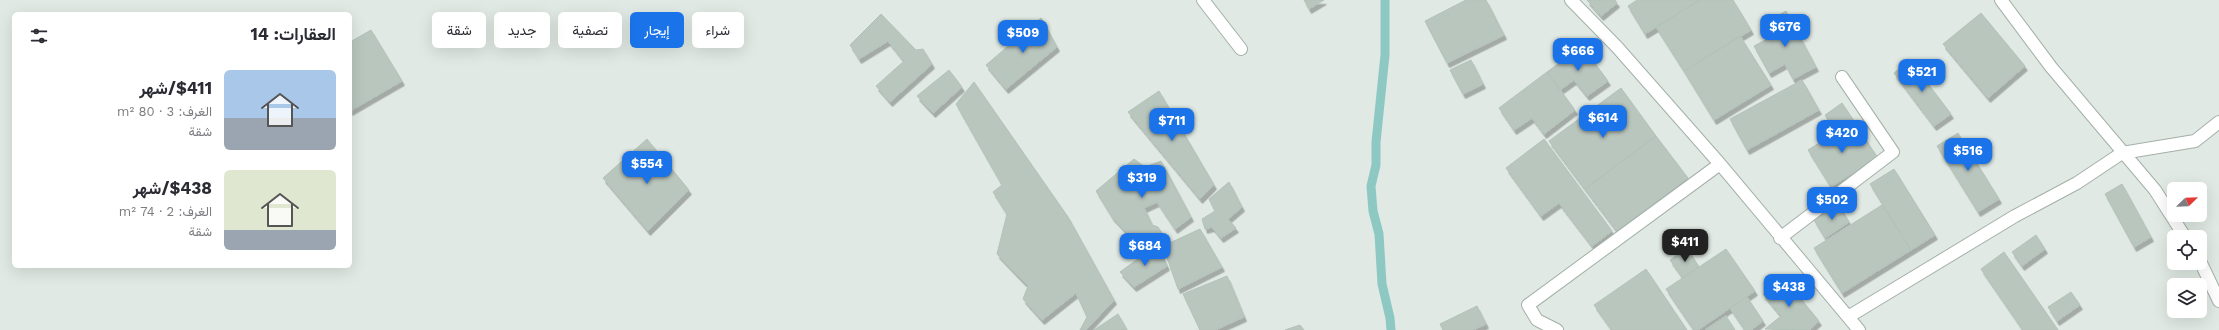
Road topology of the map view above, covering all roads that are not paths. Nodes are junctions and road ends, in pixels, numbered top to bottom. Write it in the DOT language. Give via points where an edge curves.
graph roads {
  1 [pos="1203,0"];
  2 [pos="1572,0"];
  3 [pos="2001,0"];
  4 [pos="1241,49"];
  5 [pos="1842,77"];
  6 [pos="2219,122"];
  7 [pos="2122,153"];
  8 [pos="1720,164"];
  9 [pos="2181,230"];
  10 [pos="1780,238"];
  11 [pos="2204,270"];
  12 [pos="2219,300"];
  13 [pos="1848,317"];
  14 [pos="1557,330"];
  15 [pos="1859,330"];
  1 -- 4 [label="street"];
  2 -- 8 [label="street"];
  3 -- 7 [label="street" via="2051,68"];
  5 -- 10 [label="street" via="1893,152"];
  6 -- 7 [label="street" via="2195,141"];
  7 -- 9 [label="street" via="2155,190"];
  7 -- 13 [label="street" via="2077,183 2015,216"];
  8 -- 10 [label="street"];
  8 -- 14 [label="street" via="1528,305 1537,320"];
  10 -- 13 [label="street"];
  11 -- 12 [label="street"];
  13 -- 15 [label="street"];
}
